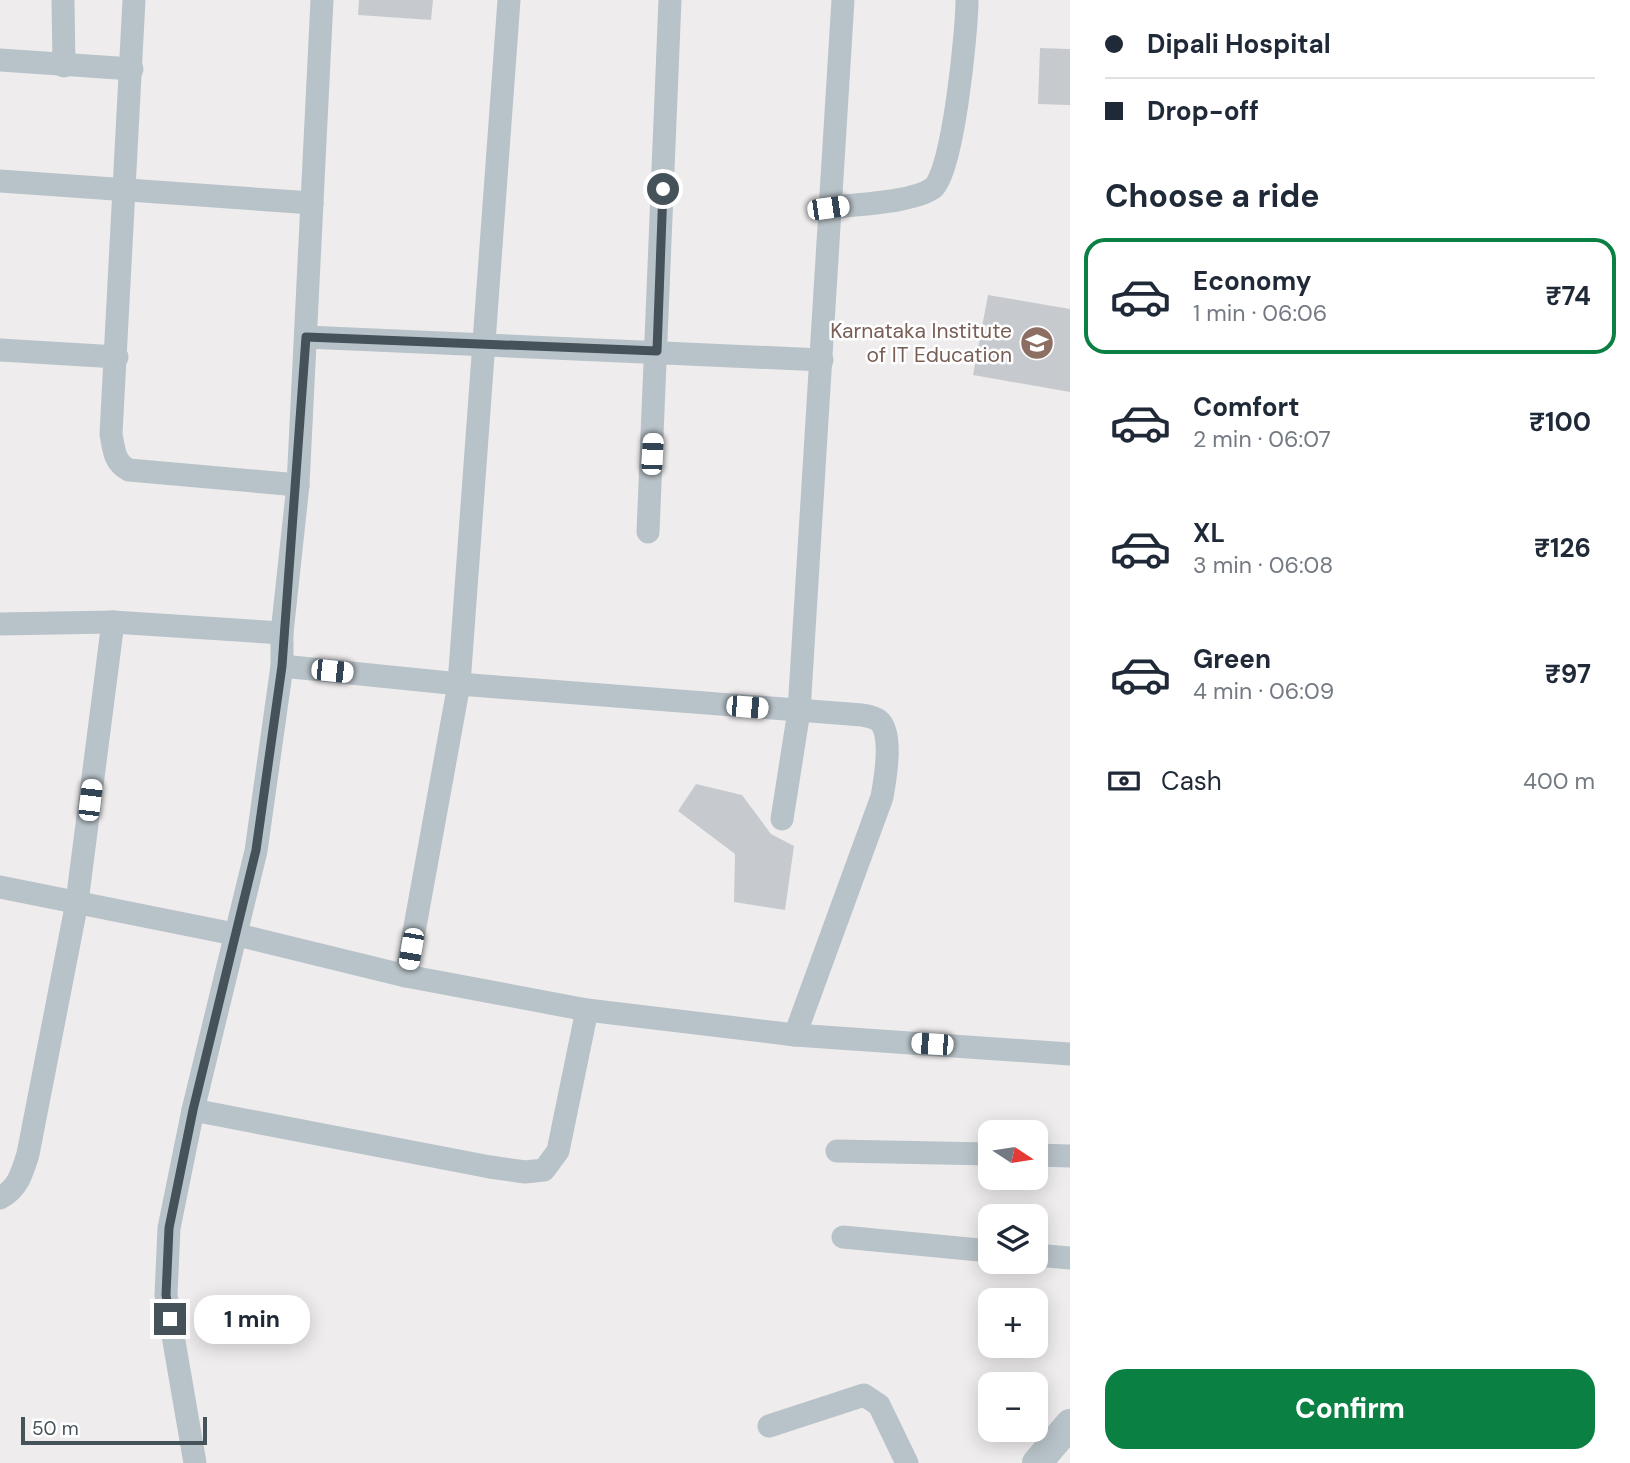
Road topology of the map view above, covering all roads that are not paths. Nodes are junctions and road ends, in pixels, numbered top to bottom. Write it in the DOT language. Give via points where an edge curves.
graph roads {
  1 [pos="62,0"];
  2 [pos="134,0"];
  3 [pos="323,0"];
  4 [pos="509,0"];
  5 [pos="670,0"];
  6 [pos="843,0"];
  7 [pos="967,0"];
  8 [pos="0,60"];
  9 [pos="64,66"];
  10 [pos="132,69"];
  11 [pos="0,181"];
  12 [pos="125,189"];
  13 [pos="312,202"];
  14 [pos="828,208"];
  15 [pos="306,337"];
  16 [pos="482,344"];
  17 [pos="0,350"];
  18 [pos="657,351"];
  19 [pos="117,357"];
  20 [pos="822,360"];
  21 [pos="298,485"];
  22 [pos="648,532"];
  23 [pos="113,622"];
  24 [pos="0,624"];
  25 [pos="282,633"];
  26 [pos="282,666"];
  27 [pos="458,684"];
  28 [pos="799,711"];
  29 [pos="782,819"];
  30 [pos="0,887"];
  31 [pos="77,902"];
  32 [pos="234,934"];
  33 [pos="406,976"];
  34 [pos="587,1010"];
  35 [pos="795,1035"];
  36 [pos="1070,1054"];
  37 [pos="193,1110"];
  38 [pos="837,1151"];
  39 [pos="978,1154"];
  40 [pos="1048,1155"];
  41 [pos="1070,1156"];
  42 [pos="0,1198"];
  43 [pos="843,1237"];
  44 [pos="978,1250"];
  45 [pos="1048,1256"];
  46 [pos="1070,1258"];
  47 [pos="1070,1424"];
  48 [pos="769,1426"];
  49 [pos="195,1463"];
  50 [pos="907,1463"];
  51 [pos="1037,1463"];
  1 -- 9 [label="street"];
  2 -- 10 [label="street"];
  3 -- 13 [label="street"];
  4 -- 16 [label="street"];
  5 -- 18 [label="street"];
  6 -- 14 [label="street"];
  7 -- 14 [label="street" via="943,179 932,190 909,197"];
  8 -- 9 [label="street"];
  9 -- 10 [label="street"];
  10 -- 12 [label="street"];
  11 -- 12 [label="street"];
  12 -- 13 [label="street"];
  12 -- 19 [label="street"];
  13 -- 15 [label="street"];
  14 -- 20 [label="street"];
  15 -- 16 [label="street"];
  15 -- 21 [label="street"];
  16 -- 18 [label="street"];
  16 -- 27 [label="street"];
  17 -- 19 [label="street"];
  18 -- 20 [label="street"];
  18 -- 22 [label="street"];
  19 -- 21 [label="street" via="111,434 119,465 129,470"];
  20 -- 28 [label="street"];
  21 -- 25 [label="street"];
  23 -- 24 [label="street"];
  23 -- 25 [label="street"];
  23 -- 31 [label="street"];
  25 -- 26 [label="street"];
  26 -- 27 [label="street"];
  26 -- 32 [label="street" via="256,850"];
  27 -- 28 [label="street"];
  27 -- 33 [label="street"];
  28 -- 29 [label="street"];
  28 -- 35 [label="street" via="878,720 884,727 887,769 873,825"];
  30 -- 31 [label="street"];
  31 -- 32 [label="street"];
  31 -- 42 [label="street" via="28,1154 20,1180"];
  32 -- 33 [label="street"];
  32 -- 37 [label="street"];
  33 -- 34 [label="street"];
  34 -- 35 [label="street"];
  34 -- 37 [label="street" via="558,1151 544,1170 490,1167"];
  35 -- 36 [label="street"];
  37 -- 49 [label="street" via="169,1228 166,1295"];
  38 -- 39 [label="street"];
  40 -- 41 [label="street"];
  43 -- 44 [label="street"];
  45 -- 46 [label="street"];
  47 -- 51 [label="street"];
  48 -- 50 [label="street" via="864,1395 880,1405"];
}
